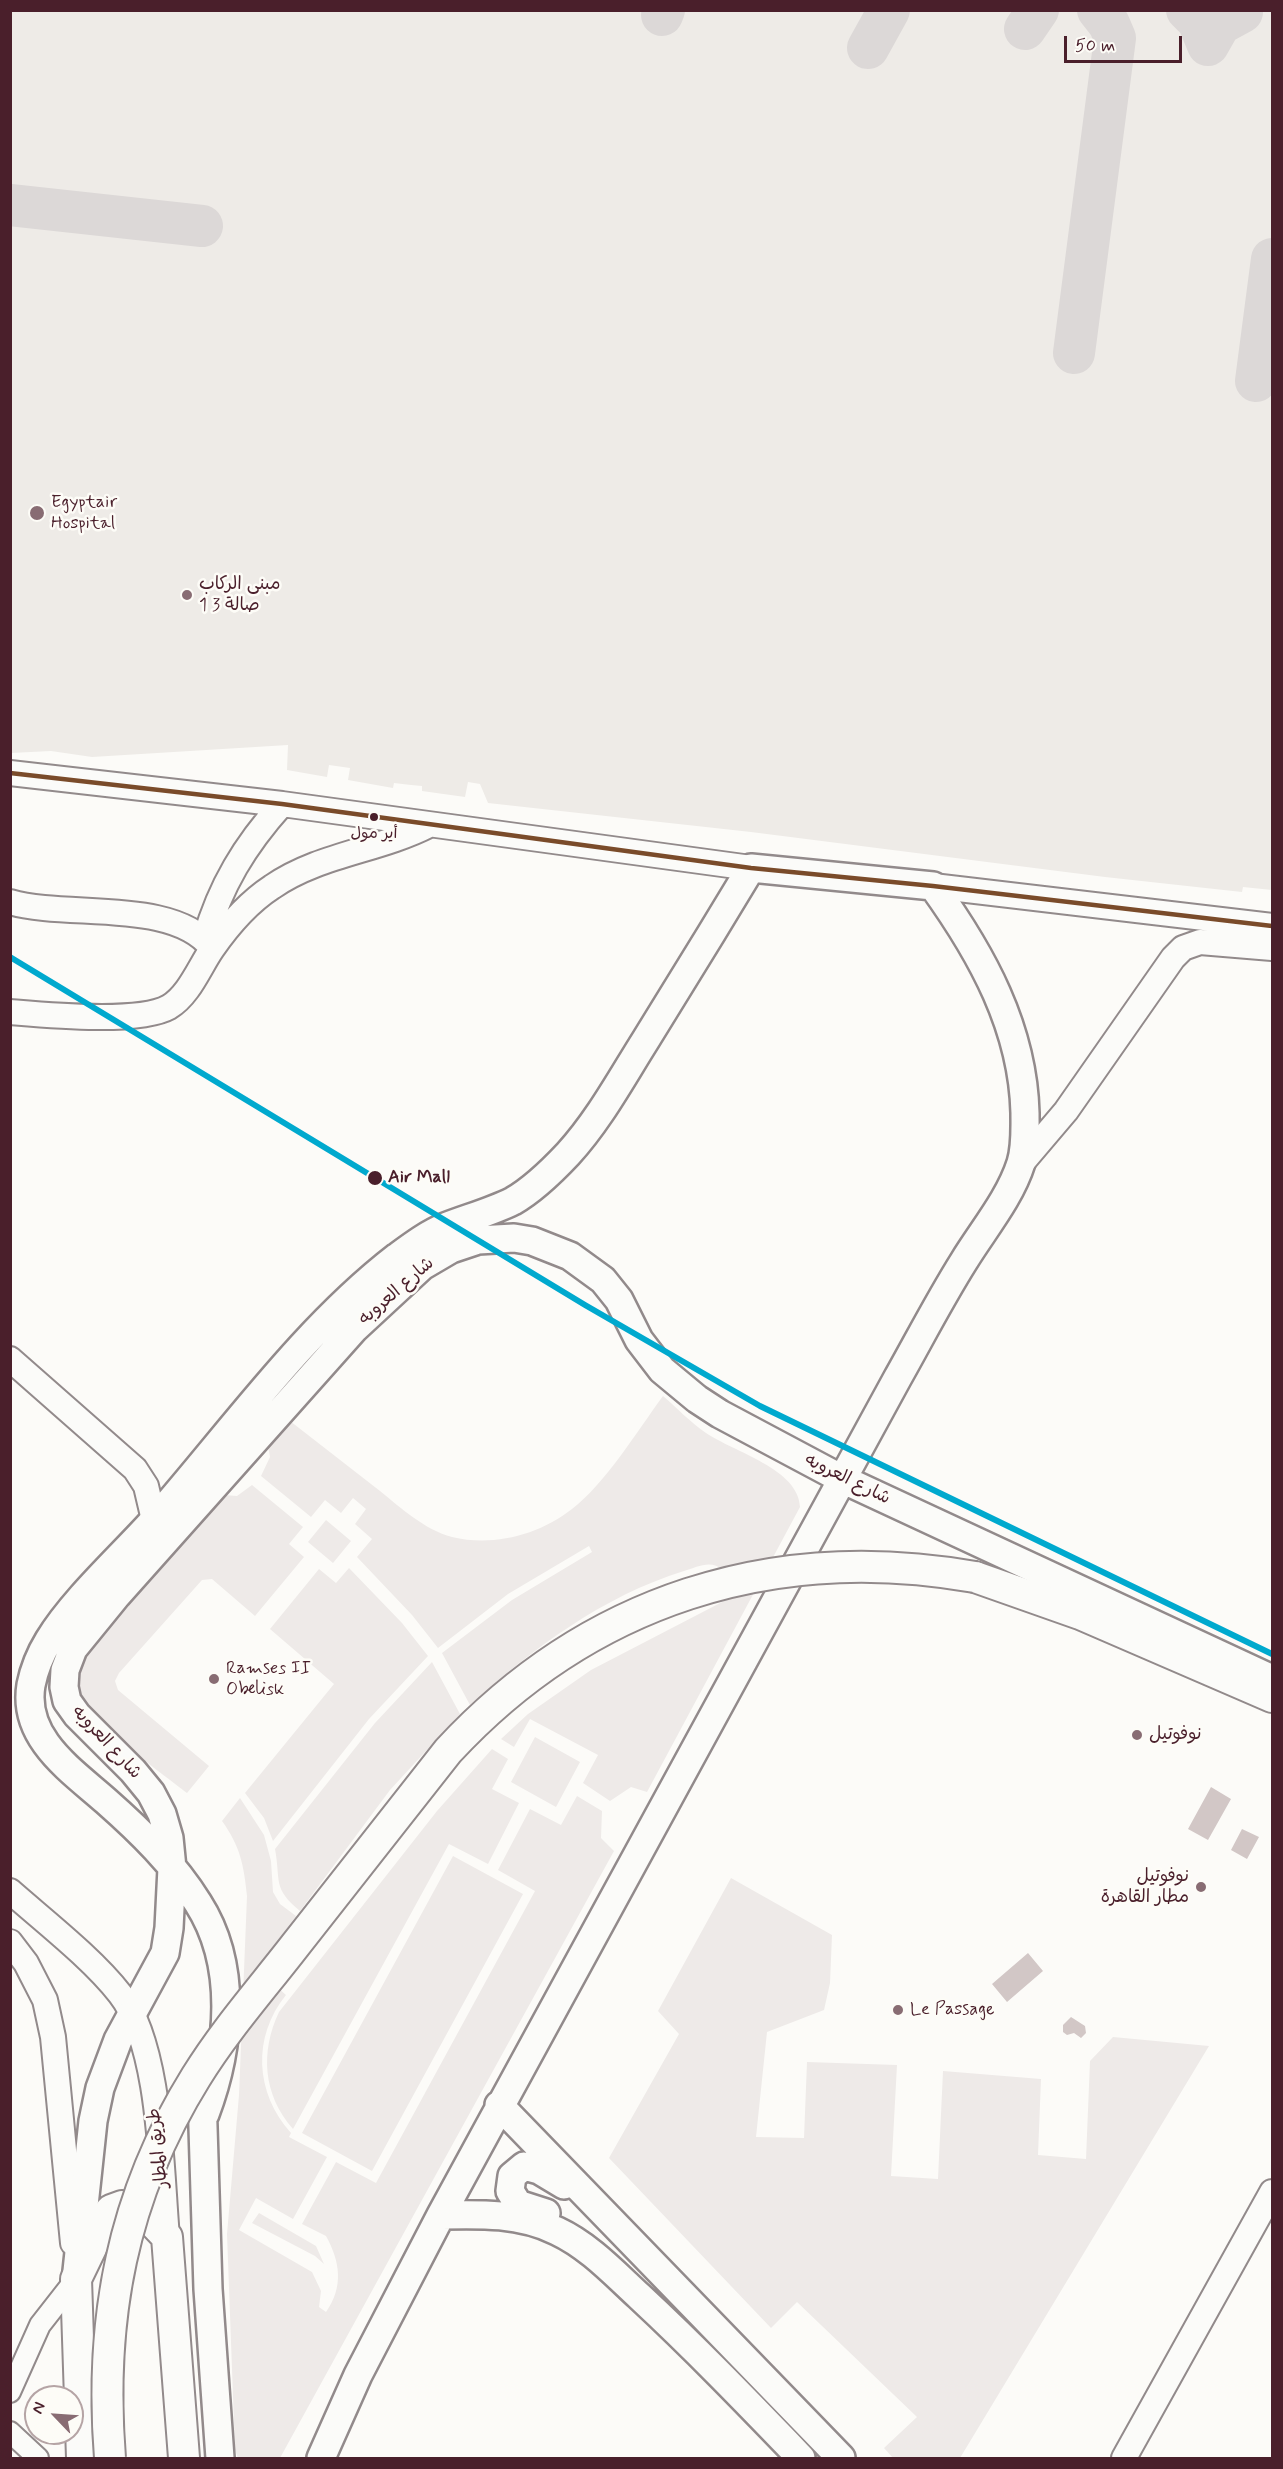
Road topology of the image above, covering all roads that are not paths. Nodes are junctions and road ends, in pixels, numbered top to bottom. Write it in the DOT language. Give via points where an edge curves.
graph roads {
  1 [pos="10,773"];
  2 [pos="282,804"];
  3 [pos="429,825"];
  4 [pos="751,868"];
  5 [pos="933,886"];
  6 [pos="10,902"];
  7 [pos="1186,918"];
  8 [pos="1272,926"];
  9 [pos="1192,943"];
  10 [pos="209,944"];
  11 [pos="1272,948"];
  12 [pos="10,1011"];
  13 [pos="1021,1164"];
  14 [pos="10,1359"];
  15 [pos="842,1479"];
  16 [pos="154,1520"];
  17 [pos="1272,1679"];
  18 [pos="1272,1697"];
  19 [pos="172,1868"];
  20 [pos="10,1891"];
  21 [pos="10,1942"];
  22 [pos="132,2012"];
  23 [pos="500,2105"];
  24 [pos="1272,2192"];
  25 [pos="590,2201"];
  26 [pos="441,2215"];
  27 [pos="167,2237"];
  28 [pos="588,2249"];
  29 [pos="76,2279"];
  30 [pos="10,2392"];
  31 [pos="10,2432"];
  32 [pos="38,2458"];
  33 [pos="82,2458"];
  34 [pos="110,2458"];
  35 [pos="184,2458"];
  36 [pos="220,2458"];
  37 [pos="321,2458"];
  38 [pos="801,2458"];
  39 [pos="841,2458"];
  40 [pos="1124,2458"];
  1 -- 2 [label="street"];
  2 -- 3 [label="street"];
  2 -- 10 [label="street" via="234,866 219,896"];
  3 -- 4 [label="street"];
  3 -- 10 [label="street" via="400,839 333,857 289,877 257,899"];
  4 -- 5 [label="main road"];
  4 -- 16 [label="main road, شارع العروبه" via="603,1109 567,1155 517,1198 441,1228 375,1276 302,1348"];
  5 -- 7 [label="street"];
  5 -- 13 [label="main road" via="974,946 1011,1028 1025,1097"];
  6 -- 10 [label="street" via="141,916 184,925"];
  7 -- 8 [label="street"];
  7 -- 9 [label="street"];
  9 -- 11 [label="street"];
  9 -- 13 [label="street" via="1173,958 1066,1111"];
  10 -- 12 [label="street" via="184,992 170,1006 156,1012 57,1016"];
  13 -- 15 [label="main road"];
  14 -- 16 [label="street" via="135,1469 146,1485"];
  15 -- 17 [label="main road, شارع العروبه"];
  15 -- 19 [label="main road, شارع العروبه" via="748,1430 678,1385 651,1356 603,1280 570,1256 532,1241 497,1238 460,1245 439,1255 408,1278 354,1329 73,1648 65,1670 67,1701 151,1793 165,1822"];
  15 -- 23 [label="main road"];
  16 -- 19 [label="main road, شارع العروبه" via="48,1641 36,1666 30,1708 45,1744 60,1761 137,1830"];
  18 -- 34 [label="main road, bridge" via="1080,1614 975,1577 914,1568 853,1565 762,1574 703,1588 645,1609 590,1636 523,1681 448,1751 223,2037 173,2116 136,2202 114,2292 106,2385"];
  19 -- 22 [label="main road, شارع العروبه" via="165,1953"];
  19 -- 36 [label="main road" via="201,1906 219,1953 226,2007 223,2050 205,2114 208,2289"];
  20 -- 22 [label="street, طريق المطار" via="103,1975"];
  21 -- 29 [label="street" via="45,2000 53,2037"];
  22 -- 27 [label="street, طريق المطار" via="152,2080"];
  22 -- 29 [label="main road, شارع العروبه" via="108,2062 95,2110"];
  23 -- 25 [label="main road"];
  23 -- 26 [label="main road"];
  24 -- 40 [label="street"];
  25 -- 28 [label="main road" via="533,2167 518,2170 510,2183 512,2197 518,2204 562,2220"];
  25 -- 39 [label="main road"];
  26 -- 28 [label="main road" via="516,2217 558,2231"];
  26 -- 37 [label="main road" via="358,2375"];
  27 -- 29 [label="main road" via="137,2209 116,2207 102,2224"];
  27 -- 35 [label="main road, طريق المطار"];
  28 -- 38 [label="main road" via="672,2326"];
  29 -- 30 [label="street" via="40,2325"];
  29 -- 33 [label="main road"];
  31 -- 32 [label="street"];
}
